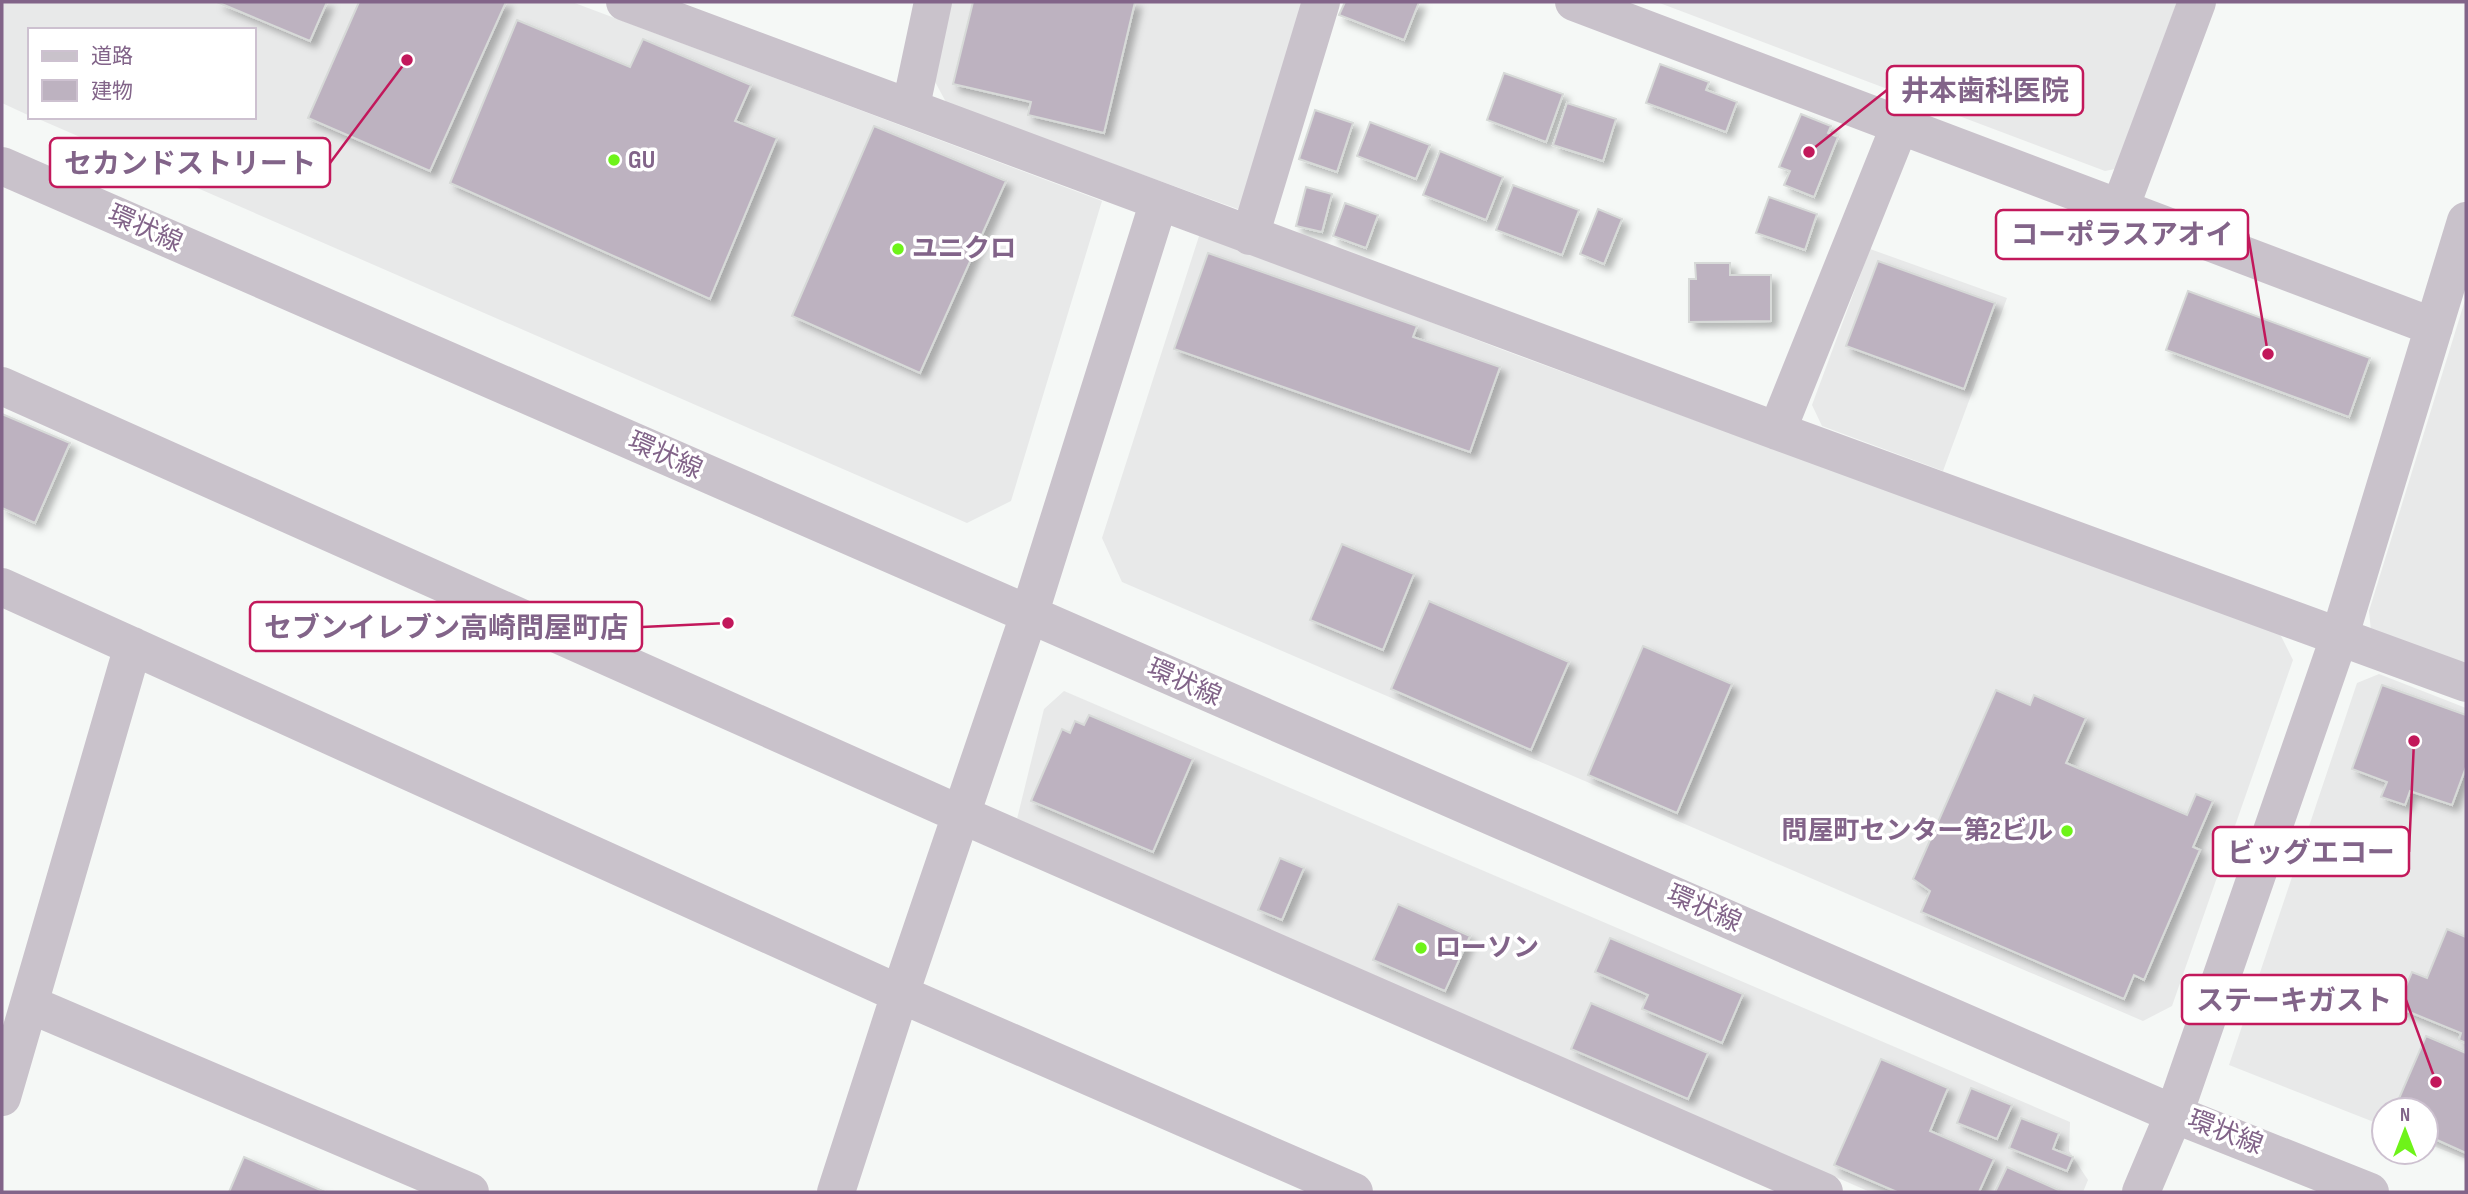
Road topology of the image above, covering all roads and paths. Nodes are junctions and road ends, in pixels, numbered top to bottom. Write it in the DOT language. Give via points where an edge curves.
graph roads {
  1 [pos="625,2"];
  2 [pos="933,2"];
  3 [pos="1321,2"];
  4 [pos="1574,2"];
  5 [pos="2197,2"];
  6 [pos="911,106"];
  7 [pos="1900,125"];
  8 [pos="2,166"];
  9 [pos="1159,201"];
  10 [pos="2120,208"];
  11 [pos="2466,221"];
  12 [pos="1250,236"];
  13 [pos="2434,327"];
  14 [pos="2,386"];
  15 [pos="1777,431"];
  16 [pos="2,587"];
  17 [pos="1029,615"];
  18 [pos="2340,635"];
  19 [pos="133,646"];
  20 [pos="2466,683"];
  21 [pos="962,815"];
  22 [pos="900,994"];
  23 [pos="29,1004"];
  24 [pos="2,1097"];
  25 [pos="2174,1114"];
  26 [pos="470,1192"];
  27 [pos="836,1192"];
  28 [pos="1354,1192"];
  29 [pos="1824,1192"];
  30 [pos="2141,1192"];
  31 [pos="2370,1192"];
  1 -- 6 [label="street"];
  2 -- 6 [label="street"];
  3 -- 12 [label="street"];
  4 -- 7 [label="street"];
  5 -- 10 [label="street"];
  6 -- 9 [label="street"];
  7 -- 10 [label="street"];
  7 -- 15 [label="street"];
  8 -- 17 [label="street, 環状線"];
  9 -- 12 [label="street"];
  9 -- 17 [label="street"];
  10 -- 13 [label="street"];
  11 -- 13 [label="street"];
  12 -- 15 [label="street"];
  13 -- 18 [label="street"];
  14 -- 21 [label="street"];
  15 -- 18 [label="street"];
  16 -- 19 [label="street"];
  17 -- 21 [label="street"];
  17 -- 25 [label="street, 環状線"];
  18 -- 20 [label="street"];
  18 -- 25 [label="street"];
  19 -- 22 [label="street"];
  19 -- 23 [label="street"];
  21 -- 22 [label="street"];
  21 -- 29 [label="street"];
  22 -- 27 [label="street"];
  22 -- 28 [label="street"];
  23 -- 24 [label="street"];
  23 -- 26 [label="street"];
  25 -- 30 [label="street"];
  25 -- 31 [label="street, 環状線"];
}
